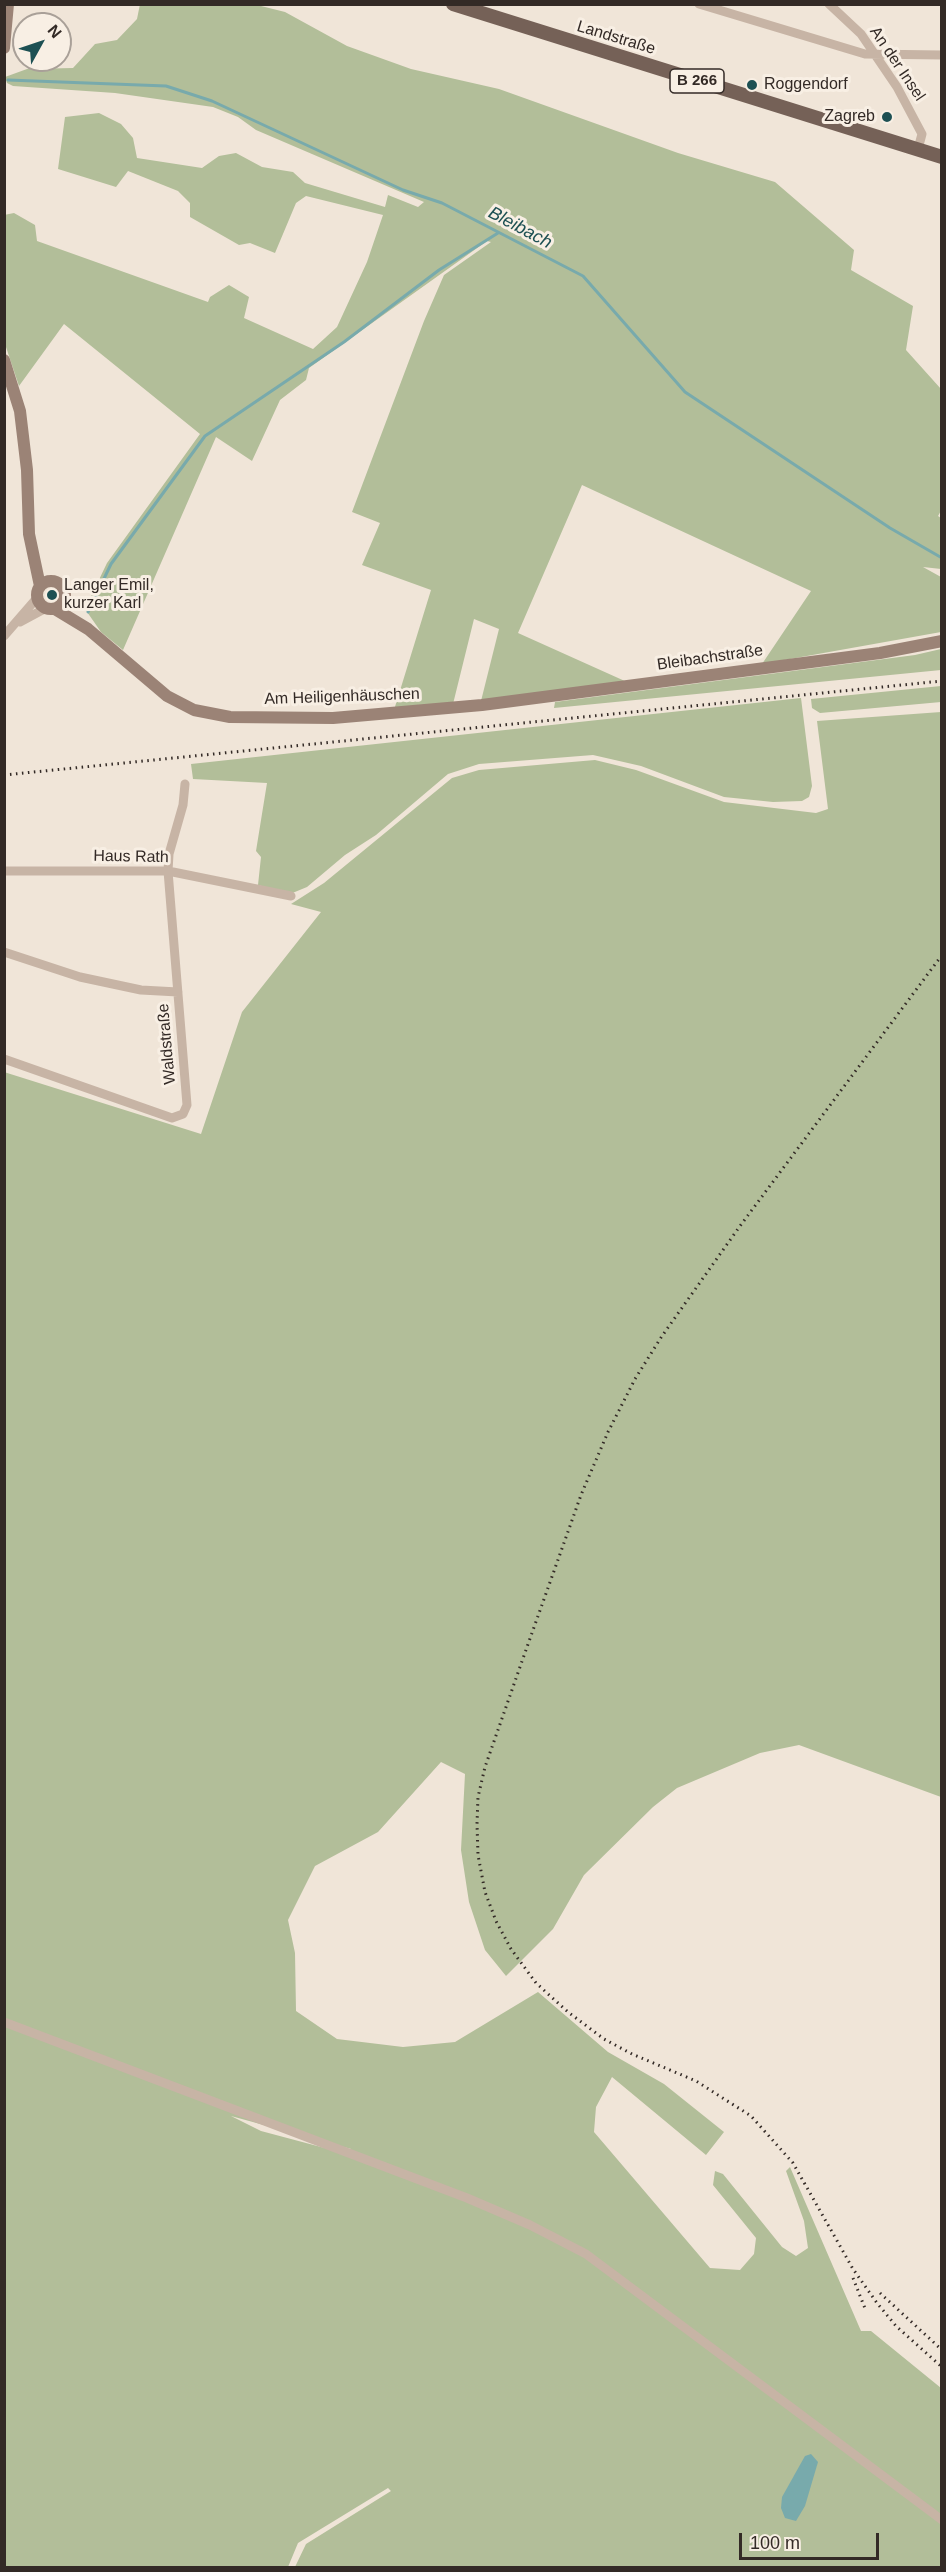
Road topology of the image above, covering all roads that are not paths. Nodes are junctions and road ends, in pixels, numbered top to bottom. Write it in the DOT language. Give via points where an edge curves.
graph roads {
  1 [pos="8,4"];
  2 [pos="453,4"];
  3 [pos="699,4"];
  4 [pos="829,4"];
  5 [pos="4,48"];
  6 [pos="875,54"];
  7 [pos="942,55"];
  8 [pos="918,149"];
  9 [pos="942,157"];
  10 [pos="4,360"];
  11 [pos="46,583"];
  12 [pos="37,598"];
  13 [pos="65,600"];
  14 [pos="50,609"];
  15 [pos="15,625"];
  16 [pos="88,629"];
  17 [pos="4,636"];
  18 [pos="942,641"];
  19 [pos="482,705"];
  20 [pos="186,784"];
  21 [pos="168,871"];
  22 [pos="4,872"];
  23 [pos="291,896"];
  24 [pos="4,952"];
  25 [pos="178,992"];
  26 [pos="4,1059"];
  27 [pos="4,2022"];
  28 [pos="942,2520"];
  1 -- 5 [label="main road"];
  2 -- 8 [label="main road, Landstraße / B 266"];
  3 -- 6 [label="street"];
  4 -- 6 [label="street, An der Insel" via="861,34"];
  6 -- 7 [label="street"];
  6 -- 8 [label="street, An der Insel" via="922,134"];
  8 -- 9 [label="main road, Landstraße / B 266"];
  10 -- 11 [label="main road" via="25,442 29,534"];
  11 -- 12 [label="main road"];
  11 -- 13 [label="main road" via="63,587"];
  12 -- 14 [label="main road"];
  12 -- 15 [label="street"];
  13 -- 14 [label="main road"];
  13 -- 16 [label="main road, Am Heiligenhäuschen"];
  14 -- 15 [label="street"];
  14 -- 16 [label="main road, Am Heiligenhäuschen"];
  15 -- 17 [label="street"];
  16 -- 19 [label="main road, Am Heiligenhäuschen" via="167,696 213,715 333,718"];
  18 -- 19 [label="main road, Bleibachstraße" via="880,653"];
  20 -- 21 [label="street, Waldstraße"];
  21 -- 22 [label="street, Haus Rath"];
  21 -- 23 [label="street, Haus Rath"];
  21 -- 25 [label="street, Waldstraße"];
  24 -- 25 [label="street" via="141,990"];
  25 -- 26 [label="street, Waldstraße" via="187,1105 183,1114 172,1118"];
  27 -- 28 [label="street" via="467,2198 586,2254"];
}
